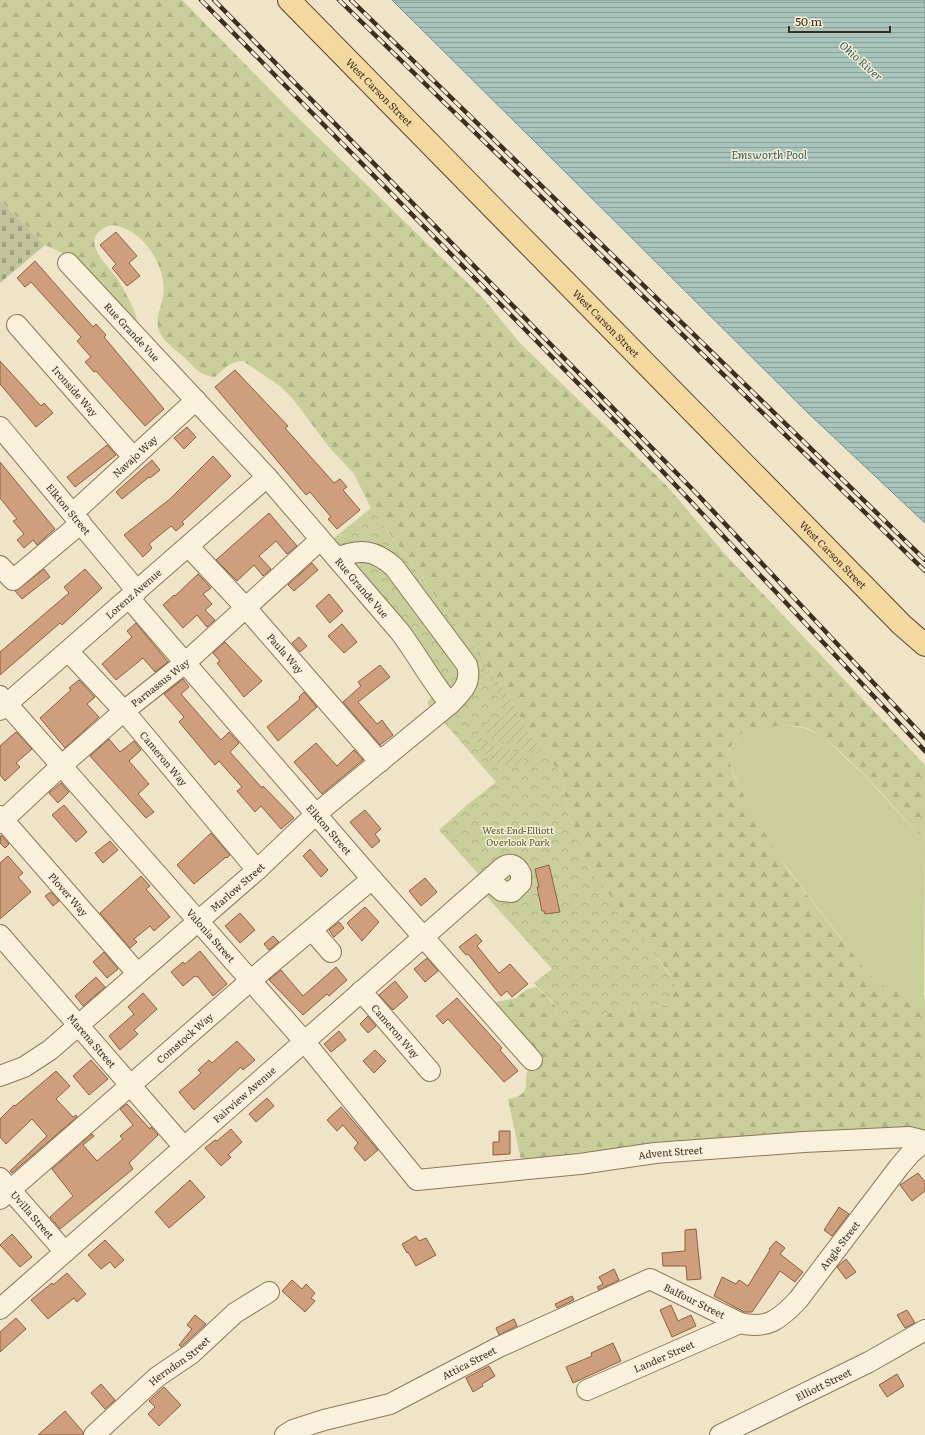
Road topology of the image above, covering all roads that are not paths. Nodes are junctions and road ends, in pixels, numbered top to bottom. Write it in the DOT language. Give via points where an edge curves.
graph roads {
  1 [pos="289,0"];
  2 [pos="68,263"];
  3 [pos="17,325"];
  4 [pos="196,400"];
  5 [pos="0,426"];
  6 [pos="133,457"];
  7 [pos="267,477"];
  8 [pos="77,518"];
  9 [pos="320,540"];
  10 [pos="188,546"];
  11 [pos="337,558"];
  12 [pos="6,573"];
  13 [pos="133,594"];
  14 [pos="246,608"];
  15 [pos="925,645"];
  16 [pos="68,651"];
  17 [pos="186,662"];
  18 [pos="2,703"];
  19 [pos="450,704"];
  20 [pos="124,711"];
  21 [pos="380,762"];
  22 [pos="61,766"];
  23 [pos="316,814"];
  24 [pos="1,820"];
  25 [pos="257,870"];
  26 [pos="372,879"];
  27 [pos="489,880"];
  28 [pos="199,921"];
  29 [pos="312,930"];
  30 [pos="0,935"];
  31 [pos="424,938"];
  32 [pos="331,952"];
  33 [pos="137,973"];
  34 [pos="250,981"];
  35 [pos="361,991"];
  36 [pos="78,1025"];
  37 [pos="304,1041"];
  38 [pos="532,1060"];
  39 [pos="4,1070"];
  40 [pos="430,1070"];
  41 [pos="132,1085"];
  42 [pos="925,1141"];
  43 [pos="183,1146"];
  44 [pos="417,1180"];
  45 [pos="3,1189"];
  46 [pos="65,1252"];
  47 [pos="650,1279"];
  48 [pos="269,1292"];
  49 [pos="0,1309"];
  50 [pos="740,1323"];
  51 [pos="925,1330"];
  52 [pos="587,1390"];
  53 [pos="94,1435"];
  54 [pos="285,1435"];
  55 [pos="720,1435"];
  1 -- 15 [label="main road, West Carson Street" via="896,619"];
  2 -- 4 [label="street, Rue Grande Vue"];
  3 -- 6 [label="street, Ironside Way"];
  4 -- 6 [label="street, Navajo Way"];
  4 -- 7 [label="street, Rue Grande Vue"];
  5 -- 8 [label="street, Elkton Street"];
  6 -- 8 [label="street, Navajo Way"];
  7 -- 9 [label="street, Rue Grande Vue"];
  7 -- 10 [label="street, Lorenz Avenue"];
  8 -- 12 [label="street, Navajo Way"];
  8 -- 13 [label="street, Elkton Street"];
  9 -- 11 [label="street, Rue Grande Vue"];
  9 -- 14 [label="street, Parnassus Way"];
  10 -- 13 [label="street, Lorenz Avenue"];
  10 -- 14 [label="street, Paula Way"];
  11 -- 19 [label="street, Rue Grande Vue" via="400,632"];
  11 -- 19 [label="street, Marlow Street" via="365,552 385,559 394,567 467,665 467,685"];
  13 -- 16 [label="street, Lorenz Avenue"];
  13 -- 17 [label="street, Elkton Street"];
  14 -- 17 [label="street, Parnassus Way"];
  14 -- 21 [label="street, Paula Way"];
  16 -- 18 [label="street, Lorenz Avenue"];
  16 -- 20 [label="street, Cameron Way"];
  17 -- 20 [label="street, Parnassus Way"];
  17 -- 23 [label="street, Elkton Street"];
  18 -- 22 [label="street, Valonia Street"];
  19 -- 21 [label="street, Marlow Street"];
  20 -- 22 [label="street, Parnassus Way"];
  20 -- 25 [label="street, Cameron Way"];
  21 -- 23 [label="street, Marlow Street"];
  22 -- 24 [label="street, Parnassus Way"];
  22 -- 28 [label="street, Valonia Street"];
  23 -- 25 [label="street, Marlow Street"];
  23 -- 26 [label="street, Elkton Street"];
  24 -- 33 [label="street, Plover Way"];
  25 -- 28 [label="street, Marlow Street"];
  26 -- 29 [label="street, Comstock Way"];
  26 -- 31 [label="street, Elkton Street"];
  27 -- 31 [label="street, Fairview Avenue"];
  28 -- 33 [label="street, Marlow Street"];
  28 -- 34 [label="street, Valonia Street"];
  29 -- 32 [label="street"];
  29 -- 34 [label="street, Comstock Way"];
  30 -- 36 [label="street, Marena Street"];
  31 -- 35 [label="street, Fairview Avenue"];
  31 -- 38 [label="street, Elkton Street"];
  33 -- 36 [label="street, Marlow Street"];
  34 -- 37 [label="street, Valonia Street"];
  34 -- 41 [label="street, Comstock Way"];
  35 -- 37 [label="street, Fairview Avenue"];
  35 -- 40 [label="street, Cameron Way"];
  36 -- 39 [label="street, Marlow Street" via="50,1050 24,1067"];
  36 -- 41 [label="street, Marena Street"];
  37 -- 43 [label="street, Fairview Avenue"];
  37 -- 44 [label="street, Valonia Street"];
  41 -- 43 [label="street, Marena Street"];
  41 -- 45 [label="street, Comstock Way"];
  42 -- 44 [label="street, Advent Street" via="909,1137 796,1142 655,1153 580,1164"];
  42 -- 50 [label="street, Angle Street" via="899,1167 785,1315 773,1322 752,1326"];
  43 -- 46 [label="street, Fairview Avenue"];
  45 -- 46 [label="street, Uvilla Street"];
  46 -- 49 [label="street, Fairview Avenue"];
  47 -- 50 [label="street, Balfour Street"];
  47 -- 54 [label="street, Attica Street" via="499,1347 390,1404 324,1420"];
  48 -- 53 [label="street, Herndon Street" via="235,1313 191,1354 156,1378"];
  50 -- 52 [label="street, Lander Street"];
  51 -- 55 [label="street, Elliott Street" via="869,1362"];
}
